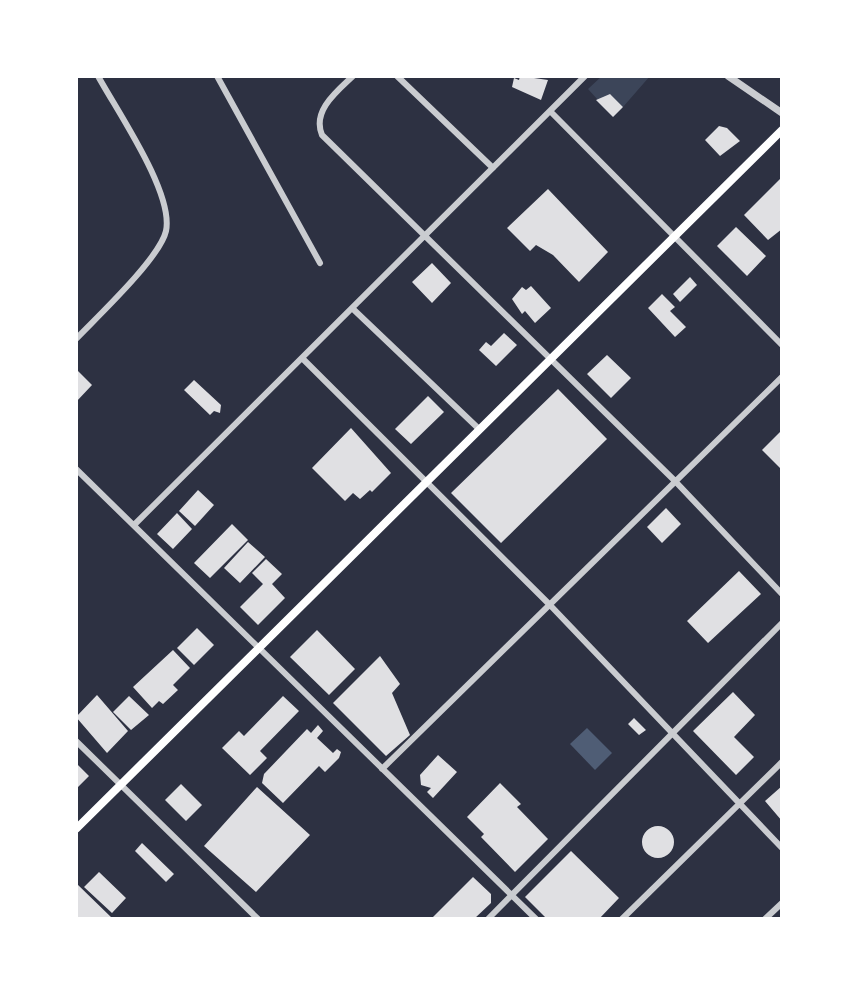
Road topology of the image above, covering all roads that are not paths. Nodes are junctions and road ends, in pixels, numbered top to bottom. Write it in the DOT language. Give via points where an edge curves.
graph roads {
  1 [pos="98,76"];
  2 [pos="217,76"];
  3 [pos="353,76"];
  4 [pos="397,76"];
  5 [pos="585,76"];
  6 [pos="728,76"];
  7 [pos="550,111"];
  8 [pos="782,113"];
  9 [pos="782,130"];
  10 [pos="493,168"];
  11 [pos="426,235"];
  12 [pos="674,237"];
  13 [pos="320,263"];
  14 [pos="352,308"];
  15 [pos="76,339"];
  16 [pos="782,345"];
  17 [pos="302,358"];
  18 [pos="551,358"];
  19 [pos="782,377"];
  20 [pos="479,429"];
  21 [pos="76,469"];
  22 [pos="674,480"];
  23 [pos="423,483"];
  24 [pos="134,525"];
  25 [pos="782,594"];
  26 [pos="549,604"];
  27 [pos="782,623"];
  28 [pos="258,647"];
  29 [pos="672,732"];
  30 [pos="76,741"];
  31 [pos="782,762"];
  32 [pos="382,769"];
  33 [pos="121,785"];
  34 [pos="741,803"];
  35 [pos="76,829"];
  36 [pos="782,848"];
  37 [pos="513,896"];
  38 [pos="782,903"];
  39 [pos="258,919"];
  40 [pos="488,919"];
  41 [pos="536,919"];
  42 [pos="622,919"];
  43 [pos="765,919"];
  1 -- 15 [label="street" via="157,185 166,209 166,232 153,255"];
  2 -- 13 [label="street"];
  3 -- 11 [label="street" via="320,114 322,135"];
  4 -- 10 [label="street"];
  5 -- 7 [label="street"];
  6 -- 8 [label="street"];
  7 -- 10 [label="street"];
  7 -- 12 [label="street"];
  9 -- 12 [label="main road"];
  10 -- 11 [label="street"];
  11 -- 14 [label="street"];
  11 -- 18 [label="street"];
  12 -- 16 [label="street"];
  12 -- 18 [label="main road"];
  14 -- 17 [label="street"];
  14 -- 20 [label="street"];
  17 -- 23 [label="street"];
  17 -- 24 [label="street"];
  18 -- 20 [label="main road"];
  18 -- 22 [label="street"];
  19 -- 22 [label="street"];
  20 -- 23 [label="main road"];
  21 -- 24 [label="street"];
  22 -- 25 [label="street"];
  22 -- 26 [label="street"];
  23 -- 26 [label="street"];
  23 -- 28 [label="main road"];
  24 -- 28 [label="street"];
  26 -- 29 [label="street"];
  26 -- 32 [label="street"];
  27 -- 29 [label="street"];
  28 -- 32 [label="street"];
  28 -- 33 [label="main road"];
  29 -- 34 [label="street"];
  29 -- 37 [label="street"];
  30 -- 33 [label="street"];
  31 -- 34 [label="street"];
  32 -- 37 [label="street"];
  33 -- 35 [label="main road"];
  33 -- 39 [label="street"];
  34 -- 36 [label="street"];
  34 -- 42 [label="street"];
  37 -- 40 [label="street"];
  37 -- 41 [label="street"];
  38 -- 43 [label="street"];
}
